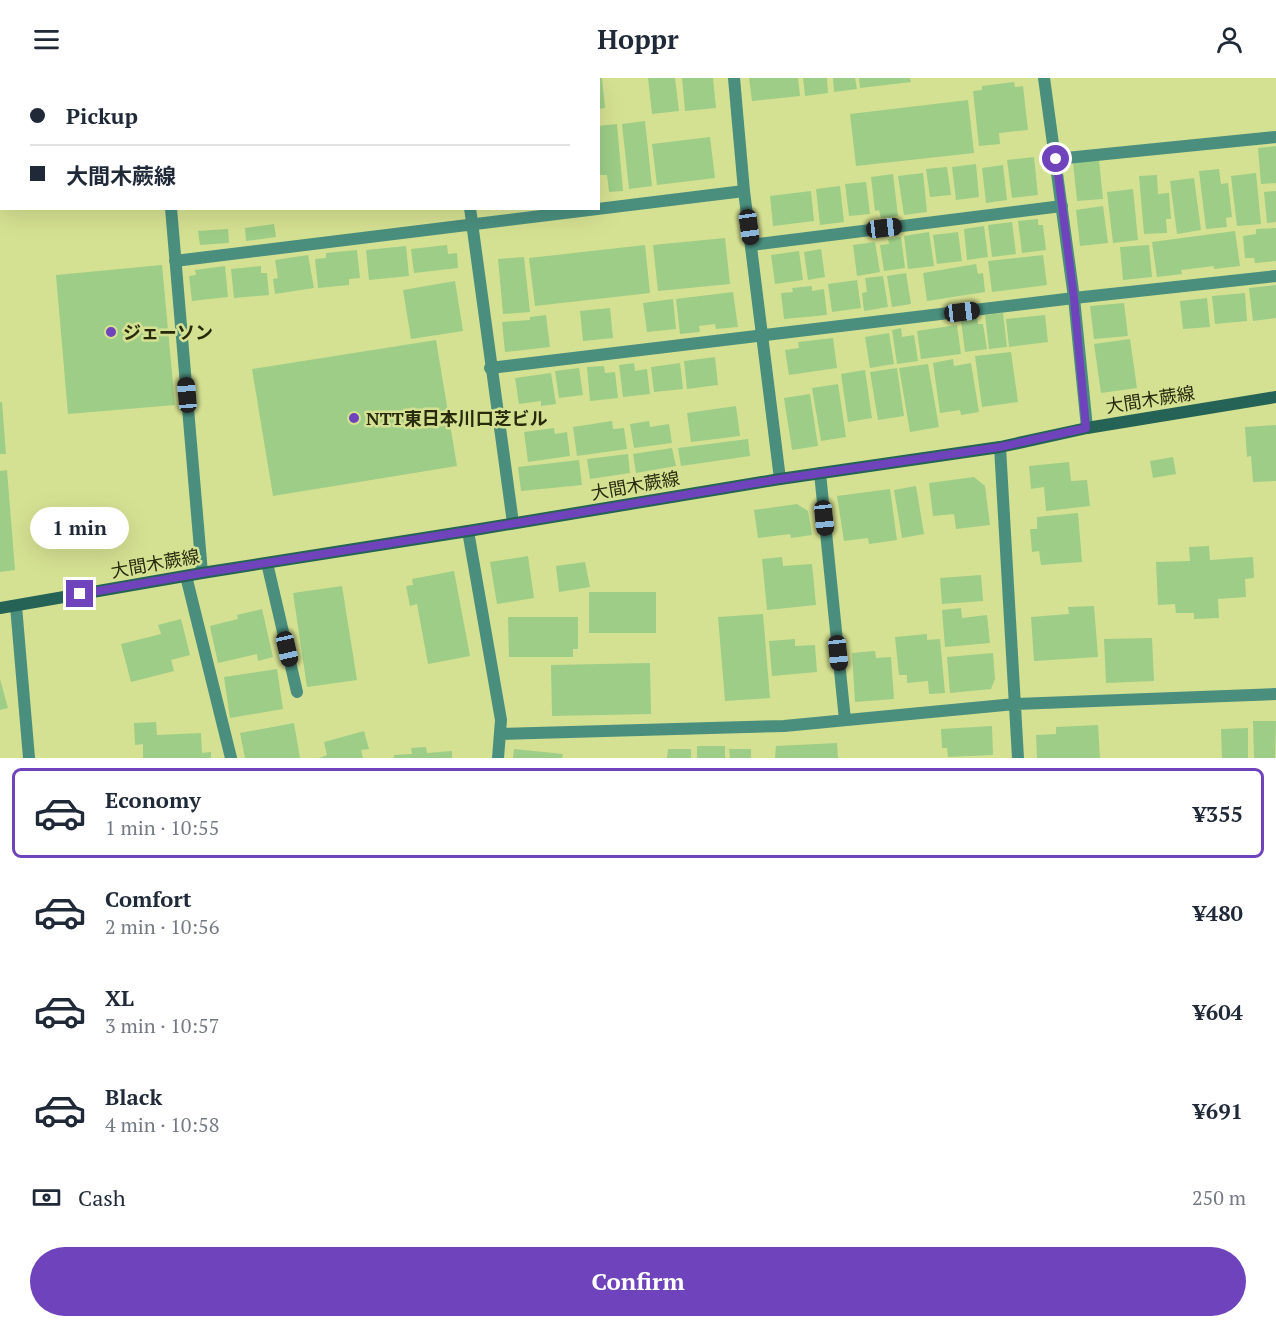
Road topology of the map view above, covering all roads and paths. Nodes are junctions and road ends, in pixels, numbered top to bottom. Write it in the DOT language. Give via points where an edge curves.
graph roads {
  1 [pos="734,78"];
  2 [pos="1044,78"];
  3 [pos="1276,137"];
  4 [pos="1056,159"];
  5 [pos="744,191"];
  6 [pos="1062,206"];
  7 [pos="600,209"];
  8 [pos="171,210"];
  9 [pos="470,210"];
  10 [pos="592,210"];
  11 [pos="472,225"];
  12 [pos="751,245"];
  13 [pos="175,261"];
  14 [pos="1276,276"];
  15 [pos="1074,298"];
  16 [pos="761,337"];
  17 [pos="490,369"];
  18 [pos="1276,397"];
  19 [pos="1086,428"];
  20 [pos="1000,447"];
  21 [pos="820,473"];
  22 [pos="780,479"];
  23 [pos="513,524"];
  24 [pos="468,531"];
  25 [pos="267,563"];
  26 [pos="202,573"];
  27 [pos="186,576"];
  28 [pos="16,606"];
  29 [pos="0,608"];
  30 [pos="297,692"];
  31 [pos="1276,694"];
  32 [pos="1015,704"];
  33 [pos="845,720"];
  34 [pos="500,734"];
  35 [pos="29,758"];
  36 [pos="231,758"];
  37 [pos="498,758"];
  38 [pos="1018,758"];
  1 -- 5 [label="street"];
  2 -- 4 [label="street"];
  3 -- 4 [label="street"];
  4 -- 6 [label="street"];
  5 -- 7 [label="street"];
  5 -- 12 [label="street"];
  6 -- 12 [label="street"];
  6 -- 15 [label="street"];
  8 -- 13 [label="street"];
  9 -- 11 [label="street"];
  10 -- 11 [label="street"];
  11 -- 13 [label="street"];
  11 -- 17 [label="street"];
  12 -- 16 [label="street"];
  13 -- 26 [label="street"];
  14 -- 15 [label="street"];
  15 -- 16 [label="street"];
  15 -- 19 [label="street"];
  16 -- 17 [label="street"];
  16 -- 22 [label="street"];
  17 -- 23 [label="street"];
  18 -- 19 [label="main road, 大間木蕨線"];
  19 -- 20 [label="main road, 大間木蕨線"];
  20 -- 21 [label="main road, 大間木蕨線"];
  20 -- 32 [label="street"];
  21 -- 22 [label="main road, 大間木蕨線"];
  21 -- 33 [label="street"];
  22 -- 23 [label="main road, 大間木蕨線"];
  23 -- 24 [label="main road, 大間木蕨線"];
  24 -- 25 [label="main road, 大間木蕨線"];
  24 -- 34 [label="street" via="501,720"];
  25 -- 26 [label="main road, 大間木蕨線"];
  25 -- 30 [label="street"];
  26 -- 27 [label="main road, 大間木蕨線"];
  27 -- 28 [label="main road, 大間木蕨線"];
  27 -- 36 [label="street"];
  28 -- 29 [label="main road, 大間木蕨線"];
  28 -- 35 [label="street"];
  31 -- 32 [label="street"];
  32 -- 33 [label="street"];
  32 -- 38 [label="street"];
  33 -- 34 [label="street" via="784,726"];
  34 -- 37 [label="street"];
}
